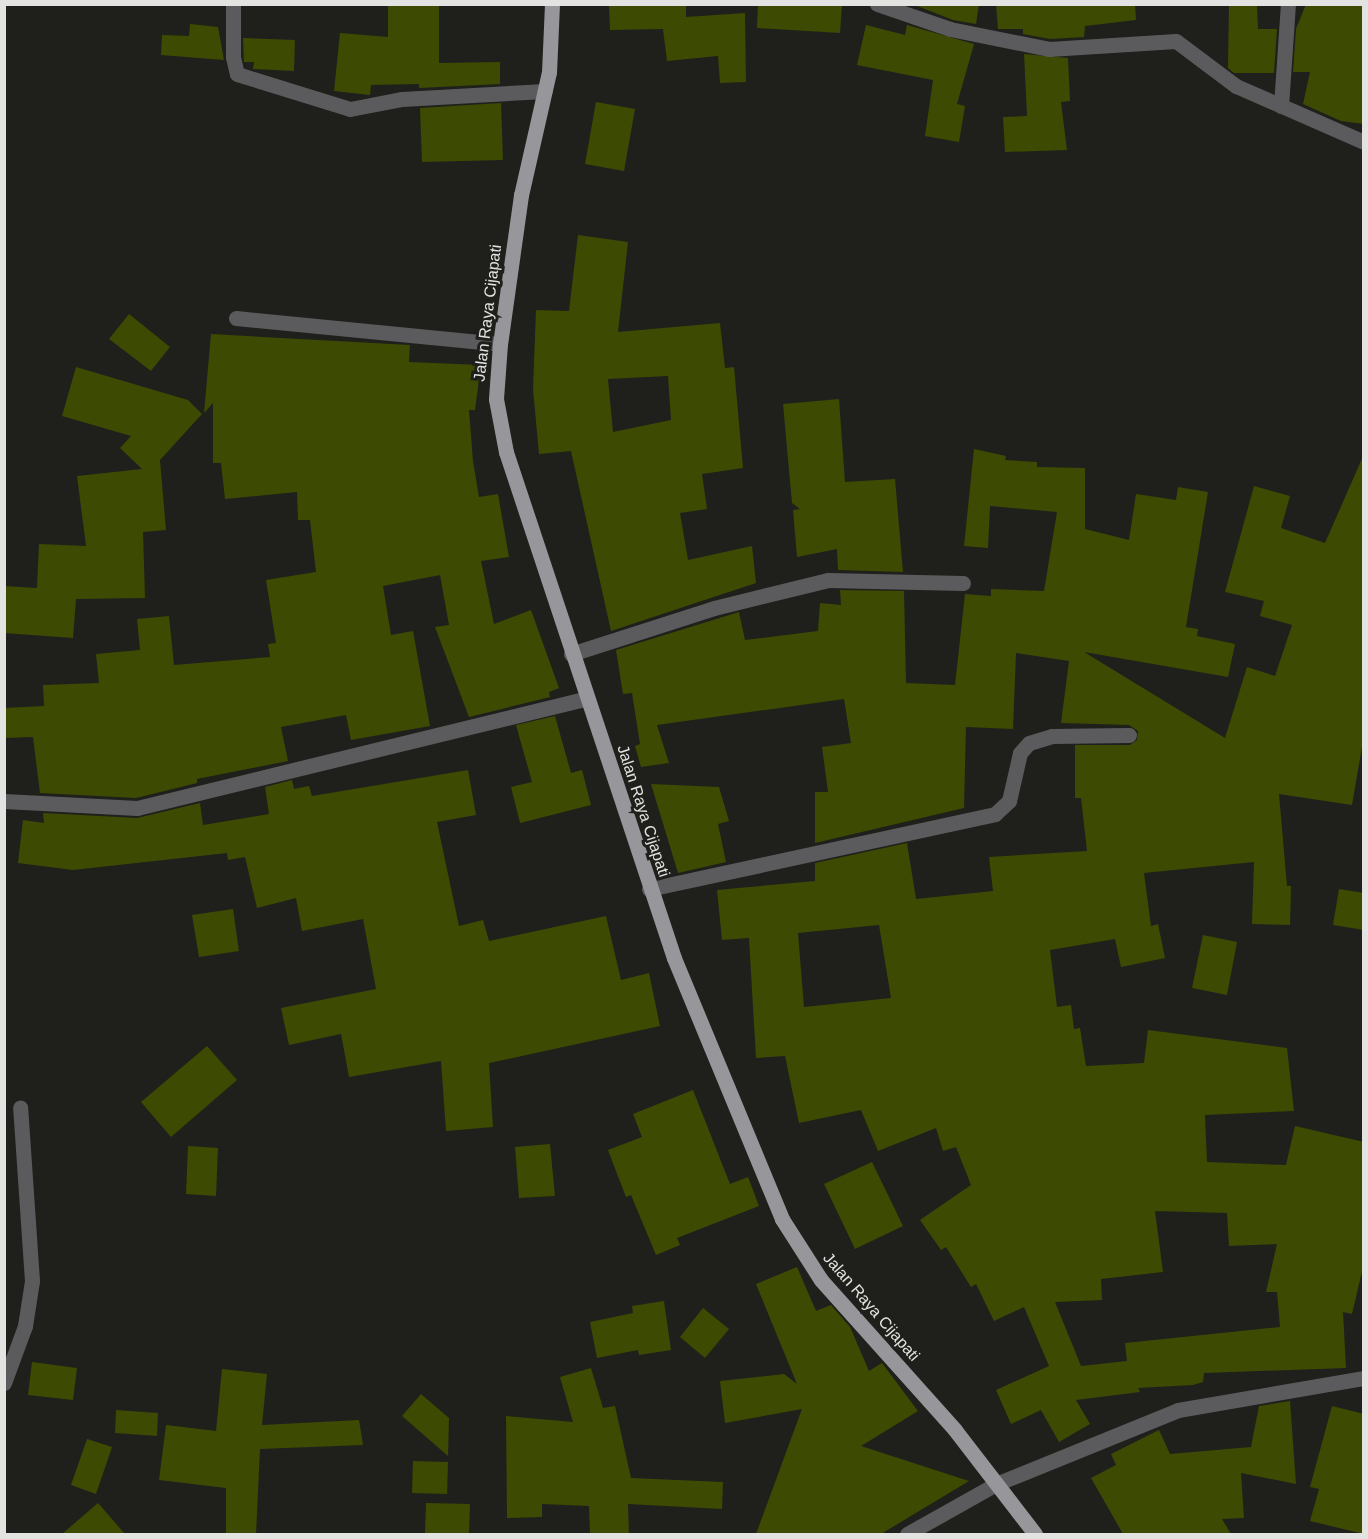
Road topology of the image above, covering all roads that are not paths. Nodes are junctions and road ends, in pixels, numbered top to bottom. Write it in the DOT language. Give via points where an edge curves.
graph roads {
  1 [pos="233,4"];
  2 [pos="552,4"];
  3 [pos="877,4"];
  4 [pos="1288,4"];
  5 [pos="545,91"];
  6 [pos="1281,106"];
  7 [pos="1364,142"];
  8 [pos="236,318"];
  9 [pos="500,344"];
  10 [pos="963,583"];
  11 [pos="572,654"];
  12 [pos="586,698"];
  13 [pos="1129,735"];
  14 [pos="4,801"];
  15 [pos="649,889"];
  16 [pos="20,1107"];
  17 [pos="1364,1378"];
  18 [pos="4,1383"];
  19 [pos="996,1484"];
  20 [pos="907,1534"];
  21 [pos="1035,1534"];
  1 -- 5 [label="street" via="233,57 237,74 350,109 402,99"];
  2 -- 5 [label="main road, Jalan Raya Cijapati"];
  3 -- 6 [label="street" via="950,29 1049,49 1176,41 1236,86"];
  4 -- 6 [label="street"];
  5 -- 9 [label="main road, Jalan Raya Cijapati" via="521,195"];
  6 -- 7 [label="street"];
  8 -- 9 [label="street"];
  9 -- 11 [label="main road, Jalan Raya Cijapati" via="496,399 506,452"];
  10 -- 11 [label="street" via="828,580 714,608"];
  11 -- 12 [label="main road, Jalan Raya Cijapati"];
  12 -- 14 [label="street" via="148,806 98,808"];
  12 -- 15 [label="main road, Jalan Raya Cijapati"];
  13 -- 15 [label="street" via="1052,736 1029,743 1020,753 1009,801 995,814"];
  15 -- 19 [label="main road, Jalan Raya Cijapati" via="700,1030 801,1252"];
  16 -- 18 [label="street" via="32,1281 25,1326"];
  17 -- 19 [label="street" via="1178,1410"];
  19 -- 20 [label="street"];
  19 -- 21 [label="main road, Jalan Raya Cijapati"];
}
